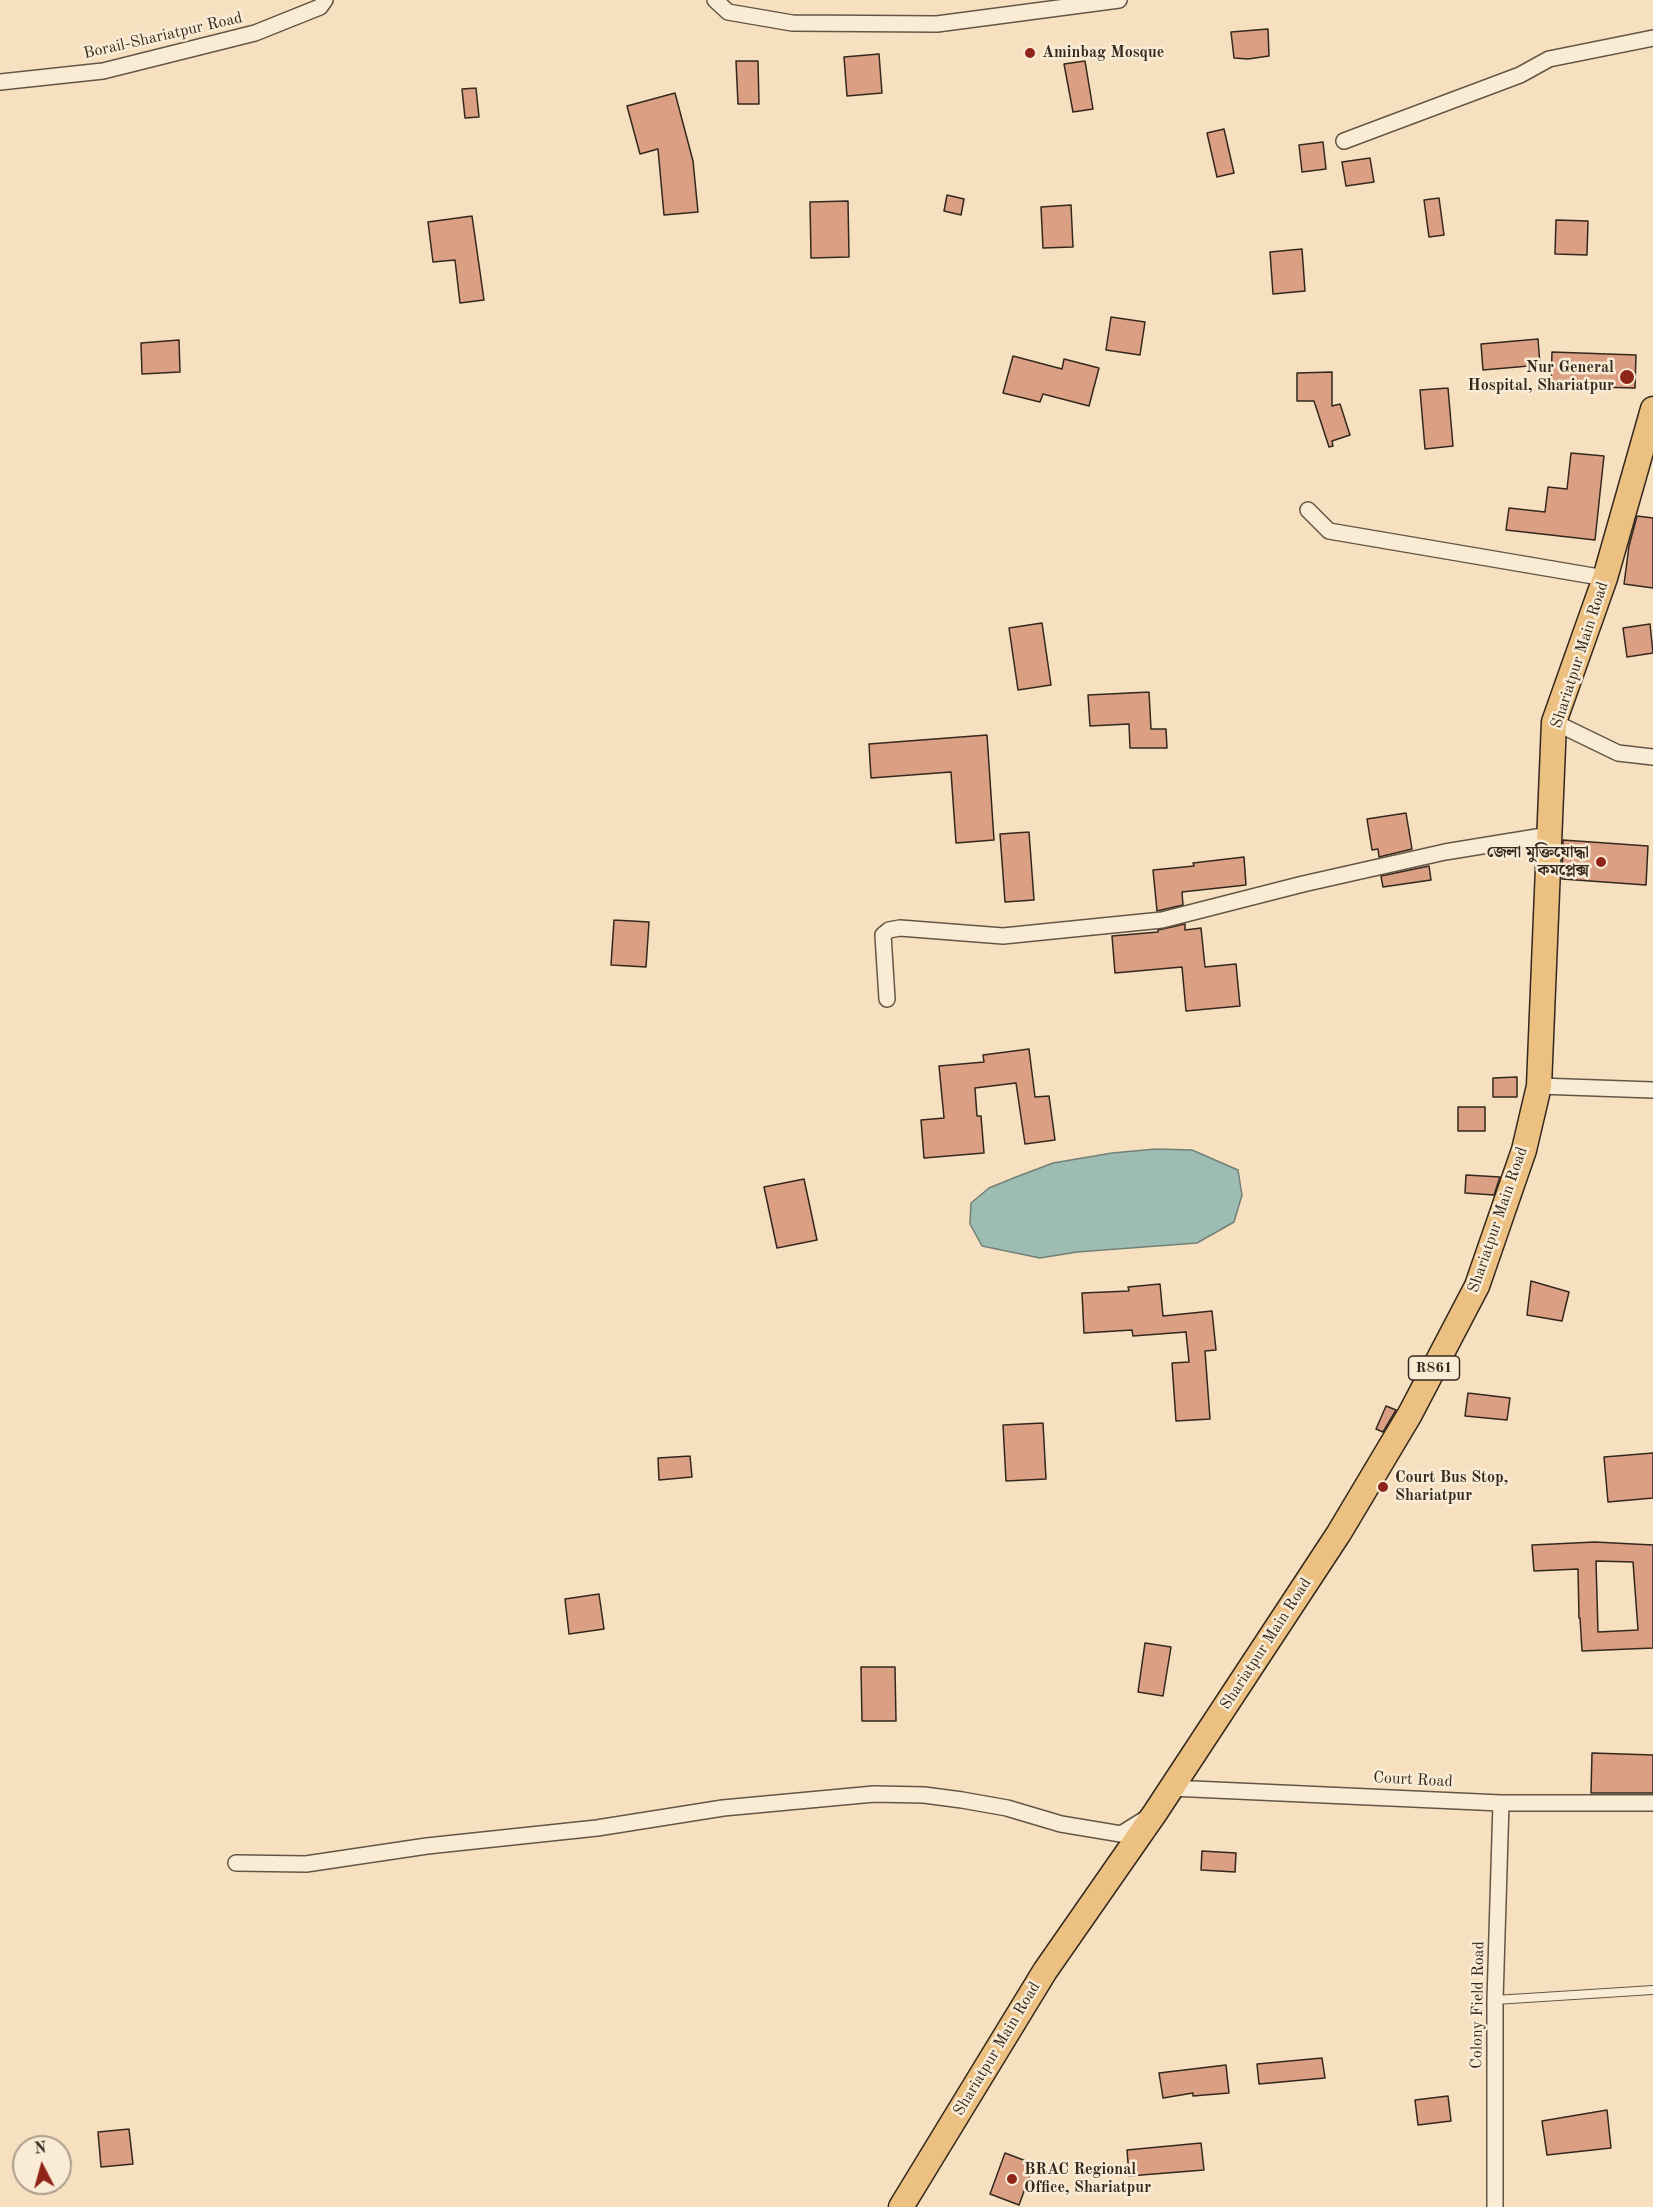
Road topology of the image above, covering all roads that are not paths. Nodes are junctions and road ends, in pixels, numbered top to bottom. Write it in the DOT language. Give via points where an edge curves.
graph roads {
  1 [pos="326,0"];
  2 [pos="715,0"];
  3 [pos="1119,0"];
  4 [pos="1653,38"];
  5 [pos="0,82"];
  6 [pos="1344,141"];
  7 [pos="1653,409"];
  8 [pos="1308,510"];
  9 [pos="1605,578"];
  10 [pos="1554,722"];
  11 [pos="1653,757"];
  12 [pos="1549,835"];
  13 [pos="887,999"];
  14 [pos="1539,1086"];
  15 [pos="1653,1090"];
  16 [pos="1171,1788"];
  17 [pos="1501,1803"];
  18 [pos="1653,1803"];
  19 [pos="1155,1813"];
  20 [pos="236,1863"];
  21 [pos="1653,1990"];
  22 [pos="1496,2000"];
  23 [pos="901,2207"];
  24 [pos="1495,2207"];
  1 -- 5 [label="street, Borail-Shariatpur Road" via="320,7 255,33 103,71"];
  2 -- 3 [label="street" via="728,12 792,23 937,24"];
  4 -- 6 [label="street" via="1549,59 1520,75"];
  7 -- 9 [label="main road, Shariatpur Main Road / R861"];
  8 -- 9 [label="street" via="1329,531"];
  9 -- 10 [label="main road, Shariatpur Main Road / R861"];
  10 -- 11 [label="street" via="1618,753"];
  10 -- 12 [label="main road, Shariatpur Main Road / R861"];
  12 -- 13 [label="street" via="1434,855 1162,920 1003,936 889,930 883,935"];
  12 -- 14 [label="main road, Shariatpur Main Road / R861"];
  14 -- 15 [label="street"];
  14 -- 16 [label="main road, Shariatpur Main Road / R861" via="1524,1150 1467,1306 1410,1414 1339,1533"];
  16 -- 17 [label="street, Court Road"];
  16 -- 19 [label="main road, Shariatpur Main Road / R861"];
  17 -- 18 [label="street, Court Road"];
  17 -- 22 [label="street, Colony Field Road"];
  19 -- 20 [label="street" via="1121,1834 962,1800 874,1794 723,1808 597,1828 427,1846 306,1864"];
  19 -- 23 [label="main road, Shariatpur Main Road / R861" via="1045,1971"];
  21 -- 22 [label="lane"];
  22 -- 24 [label="street, Colony Field Road"];
}
